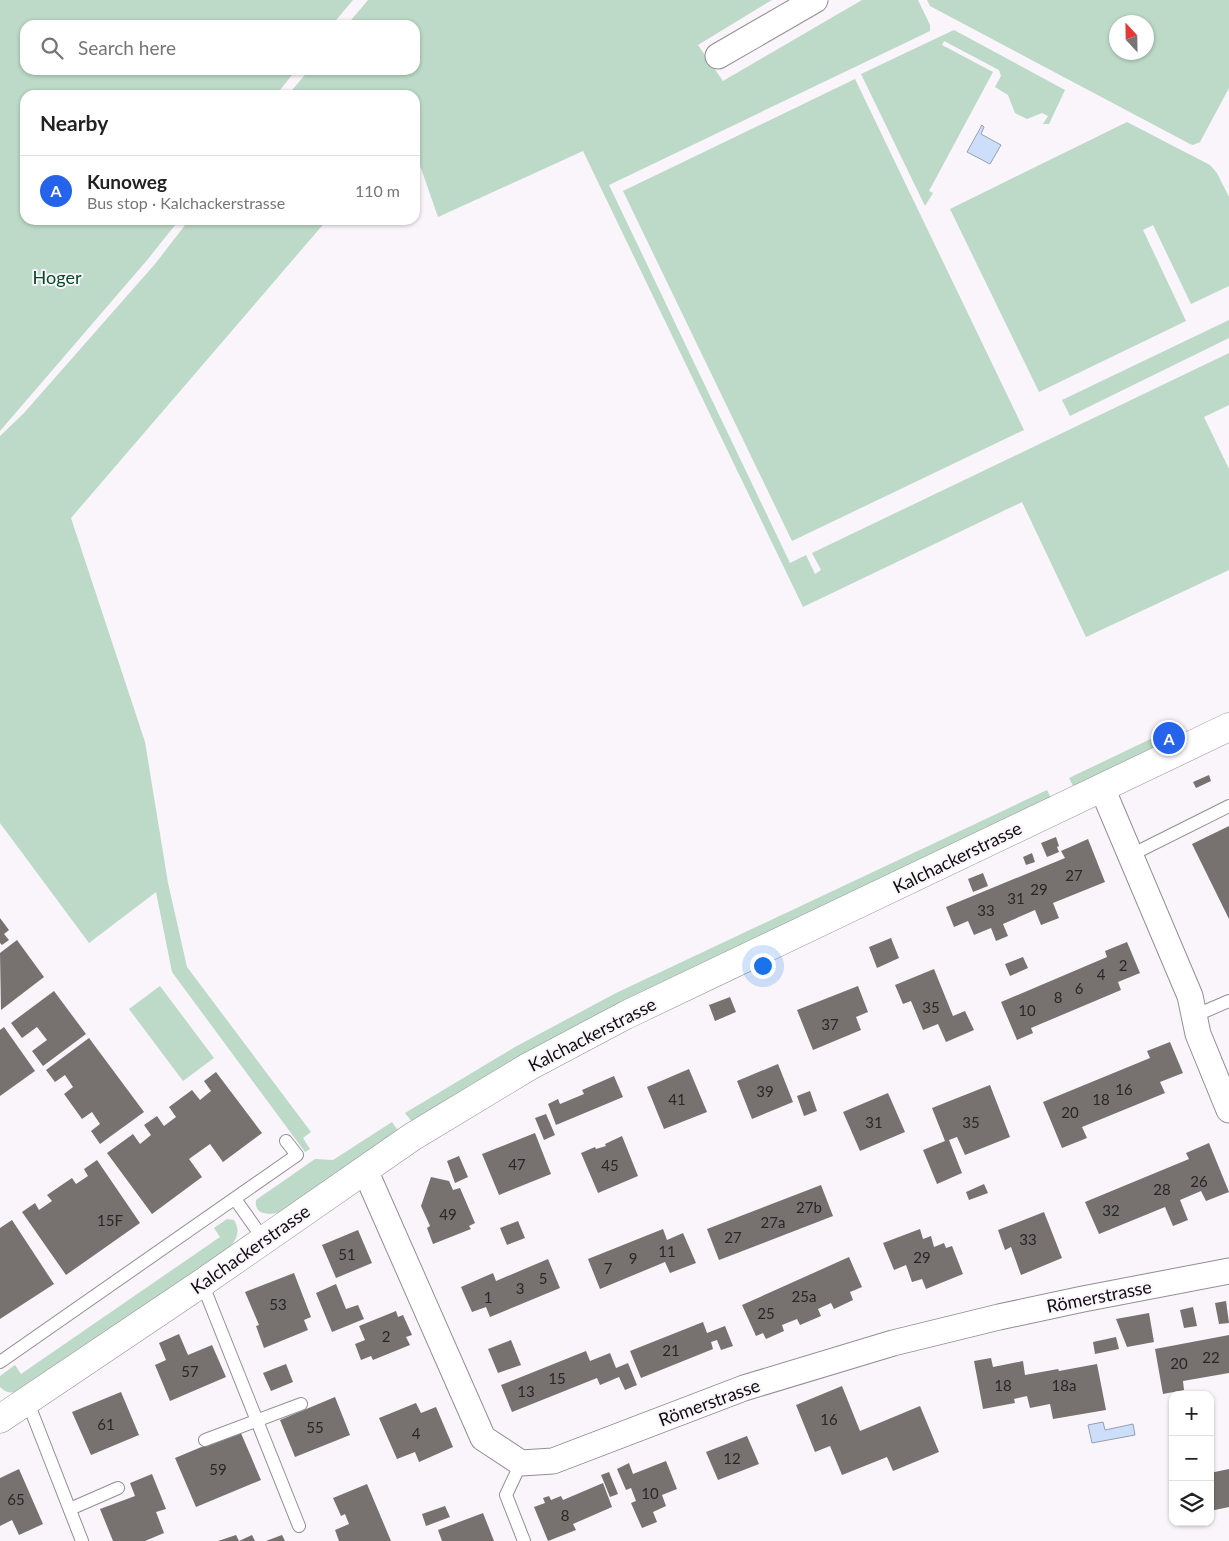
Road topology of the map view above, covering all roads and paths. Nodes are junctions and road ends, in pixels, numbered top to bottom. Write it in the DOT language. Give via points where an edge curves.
graph roads {
  1 [pos="815,0"];
  2 [pos="718,56"];
  3 [pos="1229,727"];
  4 [pos="1102,788"];
  5 [pos="1229,806"];
  6 [pos="1131,855"];
  7 [pos="1229,1001"];
  8 [pos="1194,1016"];
  9 [pos="1229,1110"];
  10 [pos="286,1141"];
  11 [pos="365,1170"];
  12 [pos="235,1199"];
  13 [pos="264,1240"];
  14 [pos="1229,1271"];
  15 [pos="202,1283"];
  16 [pos="0,1362"];
  17 [pos="27,1400"];
  18 [pos="301,1404"];
  19 [pos="1,1415"];
  20 [pos="257,1420"];
  21 [pos="205,1440"];
  22 [pos="521,1463"];
  23 [pos="118,1488"];
  24 [pos="70,1509"];
  25 [pos="75,1523"];
  26 [pos="299,1526"];
  27 [pos="74,1541"];
  28 [pos="82,1541"];
  29 [pos="524,1541"];
  1 -- 2 [label="street"];
  3 -- 4 [label="street, Kalchackerstrasse"];
  4 -- 6 [label="street"];
  4 -- 11 [label="street, Kalchackerstrasse" via="575,1041 478,1096"];
  5 -- 6 [label="lane"];
  6 -- 8 [label="street" via="1190,996"];
  7 -- 8 [label="lane"];
  8 -- 9 [label="street" via="1198,1034"];
  10 -- 12 [label="lane" via="298,1155"];
  11 -- 13 [label="street, Kalchackerstrasse"];
  11 -- 22 [label="street" via="483,1438"];
  12 -- 13 [label="lane"];
  12 -- 16 [label="lane"];
  13 -- 15 [label="street, Kalchackerstrasse"];
  14 -- 22 [label="street, Römerstrasse" via="1083,1299 892,1343 744,1388 553,1461"];
  15 -- 17 [label="street, Kalchackerstrasse"];
  15 -- 20 [label="lane"];
  17 -- 19 [label="street, Kalchackerstrasse"];
  17 -- 24 [label="lane"];
  18 -- 20 [label="lane"];
  20 -- 21 [label="lane"];
  20 -- 26 [label="lane"];
  22 -- 29 [label="lane" via="506,1495"];
  23 -- 24 [label="lane"];
  24 -- 25 [label="lane"];
  25 -- 27 [label="lane"];
  25 -- 28 [label="lane"];
}
